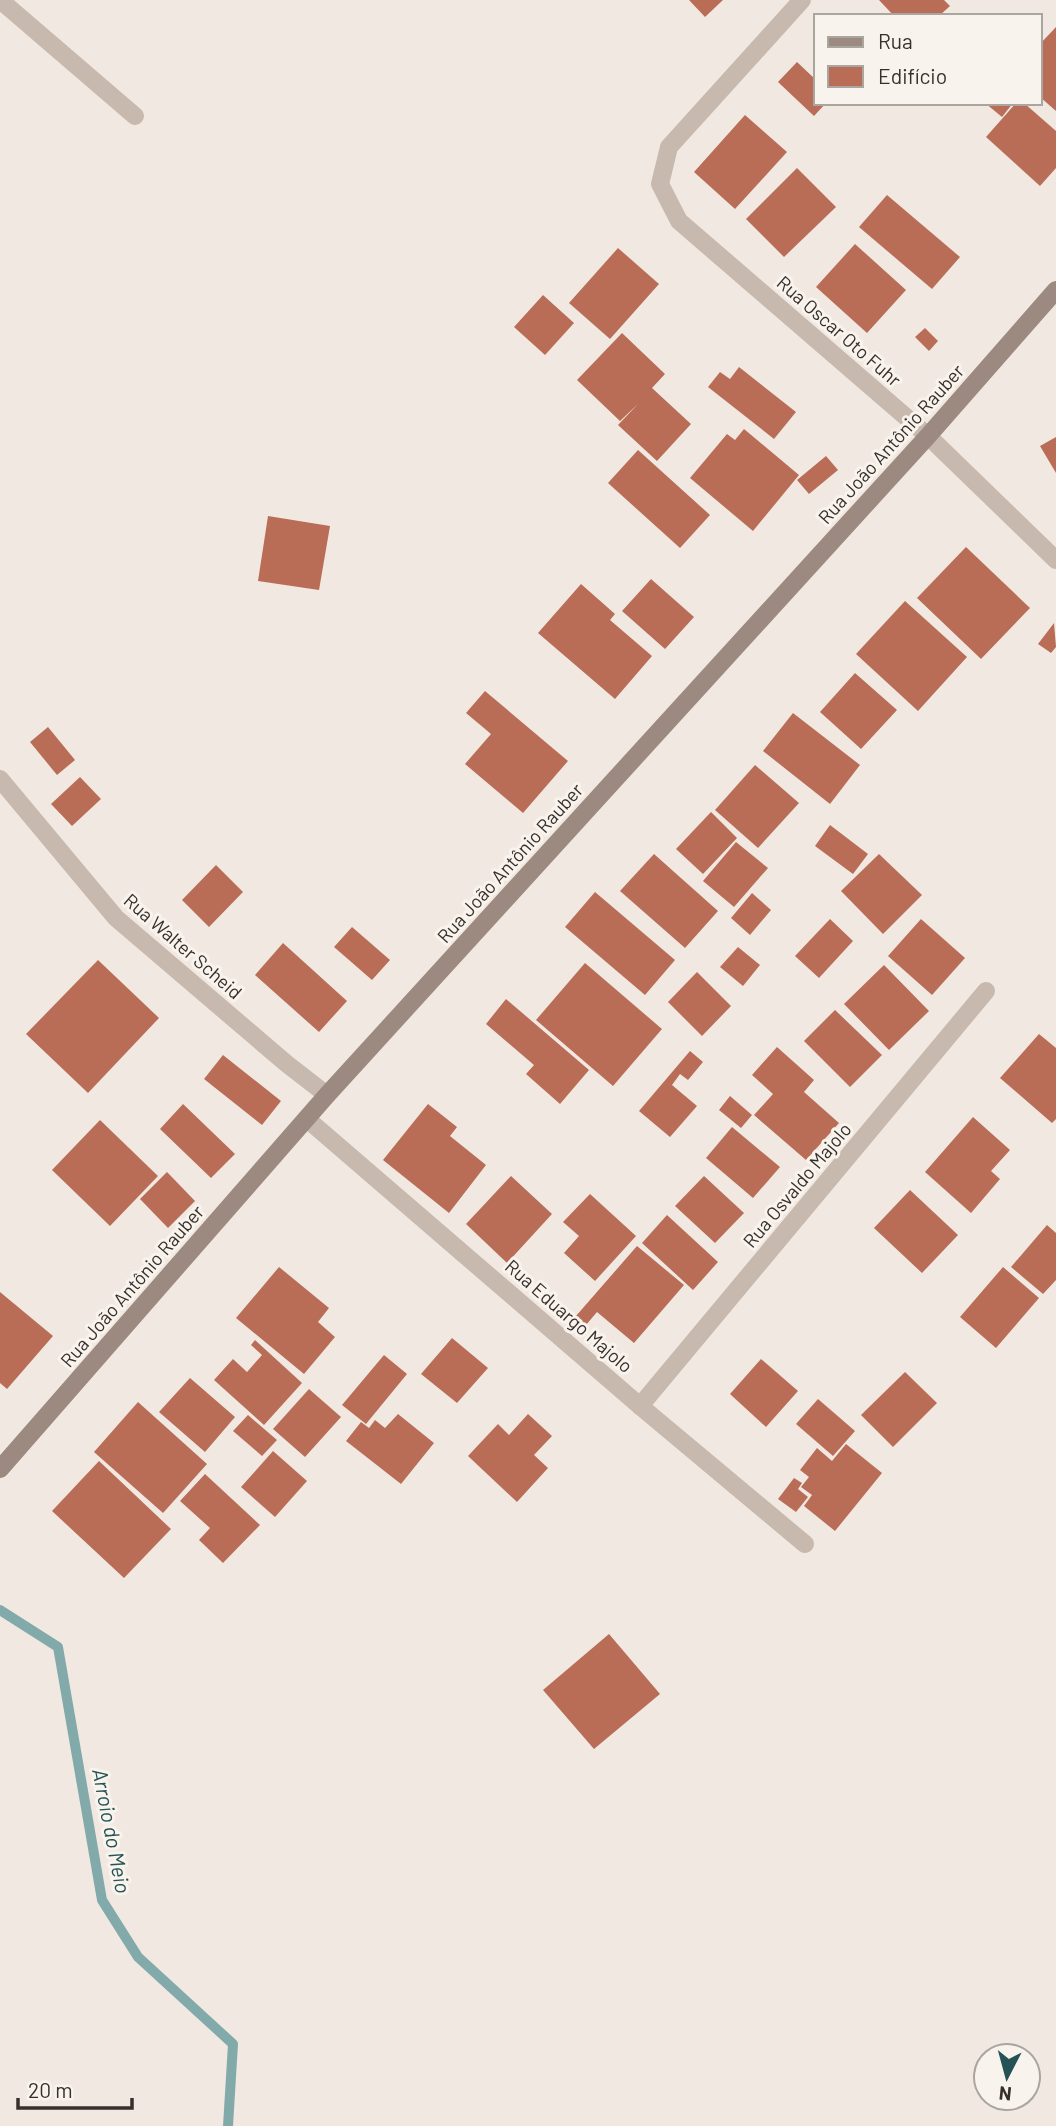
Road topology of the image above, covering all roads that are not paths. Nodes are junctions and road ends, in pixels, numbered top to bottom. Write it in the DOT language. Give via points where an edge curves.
graph roads {
  1 [pos="0,0"];
  2 [pos="802,0"];
  3 [pos="135,116"];
  4 [pos="1056,290"];
  5 [pos="928,436"];
  6 [pos="1056,559"];
  7 [pos="0,779"];
  8 [pos="986,991"];
  9 [pos="327,1095"];
  10 [pos="307,1119"];
  11 [pos="640,1406"];
  12 [pos="0,1469"];
  13 [pos="805,1544"];
  1 -- 3 [label="street"];
  2 -- 5 [label="street, Rua Oscar Oto Fuhr" via="669,147 660,184 679,221"];
  4 -- 5 [label="street, Rua João Antônio Rauber"];
  5 -- 6 [label="street, Rua Oscar Oto Fuhr"];
  5 -- 9 [label="street, Rua João Antônio Rauber"];
  7 -- 9 [label="street, Rua Walter Scheid" via="116,918"];
  8 -- 11 [label="street, Rua Osvaldo Majolo"];
  9 -- 10 [label="street, Rua João Antônio Rauber"];
  10 -- 11 [label="street, Rua Eduargo Majolo"];
  10 -- 12 [label="street, Rua João Antônio Rauber"];
  11 -- 13 [label="street, Rua Eduargo Majolo"];
}
